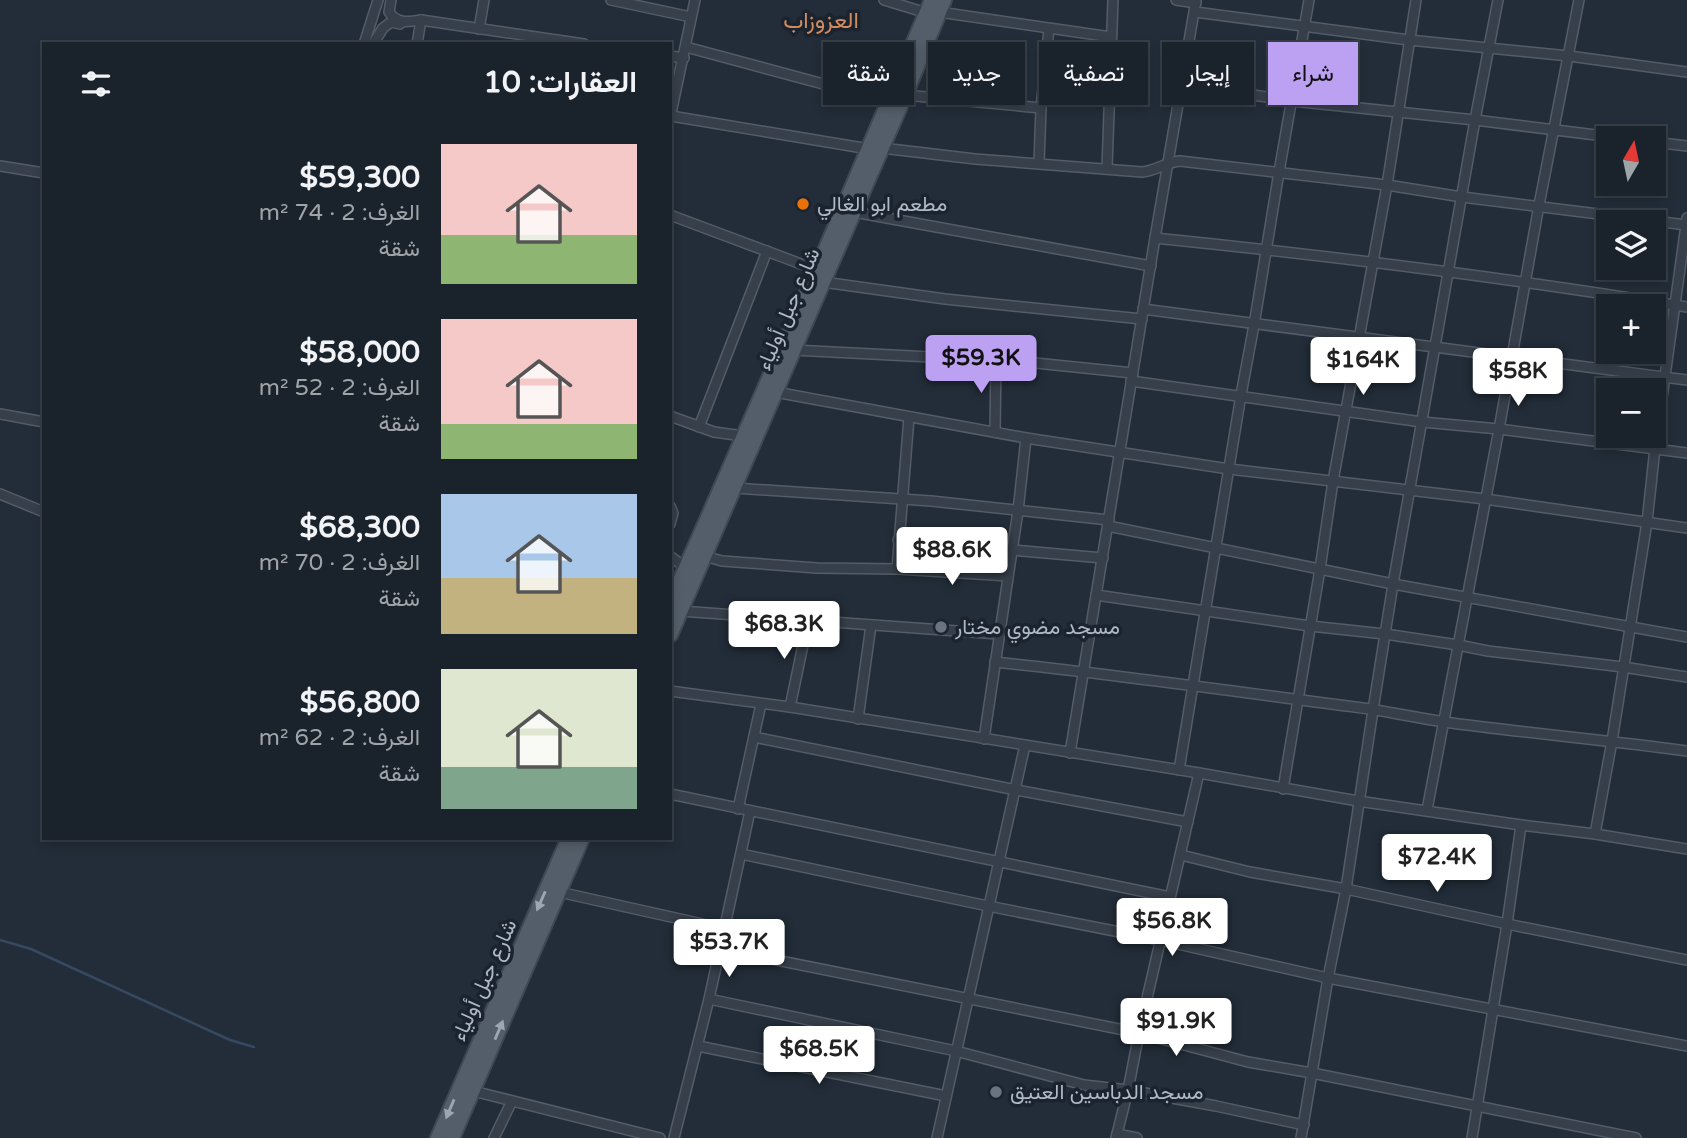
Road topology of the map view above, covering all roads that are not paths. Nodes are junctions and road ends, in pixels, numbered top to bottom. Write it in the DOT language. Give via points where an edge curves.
graph roads {
  1 [pos="378,0"];
  2 [pos="391,0"];
  3 [pos="484,0"];
  4 [pos="611,0"];
  5 [pos="695,0"];
  6 [pos="884,0"];
  7 [pos="1113,0"];
  8 [pos="1176,0"];
  9 [pos="1309,0"];
  10 [pos="1416,0"];
  11 [pos="1498,0"];
  12 [pos="1579,0"];
  13 [pos="1196,5"];
  14 [pos="936,6"];
  15 [pos="691,17"];
  16 [pos="420,23"];
  17 [pos="1305,26"];
  18 [pos="479,29"];
  19 [pos="1049,29"];
  20 [pos="1111,37"];
  21 [pos="1409,40"];
  22 [pos="365,42"];
  23 [pos="374,42"];
  24 [pos="417,42"];
  25 [pos="570,42"];
  26 [pos="1189,42"];
  27 [pos="1302,42"];
  28 [pos="686,47"];
  29 [pos="1489,48"];
  30 [pos="914,52"];
  31 [pos="672,56"];
  32 [pos="1569,56"];
  33 [pos="684,58"];
  34 [pos="914,69"];
  35 [pos="1687,72"];
  36 [pos="823,84"];
  37 [pos="914,96"];
  38 [pos="889,105"];
  39 [pos="900,105"];
  40 [pos="1178,105"];
  41 [pos="1291,105"];
  42 [pos="1328,105"];
  43 [pos="1041,108"];
  44 [pos="672,112"];
  45 [pos="1399,113"];
  46 [pos="672,117"];
  47 [pos="1475,120"];
  48 [pos="1554,131"];
  49 [pos="1596,135"];
  50 [pos="1666,143"];
  51 [pos="1687,146"];
  52 [pos="876,148"];
  53 [pos="1039,163"];
  54 [pos="1168,163"];
  55 [pos="0,166"];
  56 [pos="1107,168"];
  57 [pos="1279,172"];
  58 [pos="42,173"];
  59 [pos="1387,185"];
  60 [pos="1462,197"];
  61 [pos="1539,205"];
  62 [pos="854,212"];
  63 [pos="672,216"];
  64 [pos="1686,222"];
  65 [pos="1155,238"];
  66 [pos="1266,249"];
  67 [pos="767,251"];
  68 [pos="1373,263"];
  69 [pos="1150,265"];
  70 [pos="1449,272"];
  71 [pos="820,276"];
  72 [pos="1526,282"];
  73 [pos="1674,304"];
  74 [pos="1687,306"];
  75 [pos="1143,314"];
  76 [pos="1254,325"];
  77 [pos="797,327"];
  78 [pos="1360,338"];
  79 [pos="1436,348"];
  80 [pos="793,350"];
  81 [pos="1511,358"];
  82 [pos="996,359"];
  83 [pos="1132,377"];
  84 [pos="1665,377"];
  85 [pos="1687,380"];
  86 [pos="775,392"];
  87 [pos="1241,395"];
  88 [pos="1345,411"];
  89 [pos="0,414"];
  90 [pos="672,417"];
  91 [pos="909,417"];
  92 [pos="42,422"];
  93 [pos="1422,422"];
  94 [pos="699,427"];
  95 [pos="1499,429"];
  96 [pos="995,432"];
  97 [pos="743,436"];
  98 [pos="1026,438"];
  99 [pos="1596,441"];
  100 [pos="1655,448"];
  101 [pos="1120,452"];
  102 [pos="1687,453"];
  103 [pos="1229,469"];
  104 [pos="1333,481"];
  105 [pos="734,488"];
  106 [pos="1410,490"];
  107 [pos="0,494"];
  108 [pos="902,499"];
  109 [pos="1485,499"];
  110 [pos="42,511"];
  111 [pos="1018,511"];
  112 [pos="1647,522"];
  113 [pos="1108,523"];
  114 [pos="1687,528"];
  115 [pos="898,540"];
  116 [pos="1215,548"];
  117 [pos="1012,550"];
  118 [pos="704,556"];
  119 [pos="672,558"];
  120 [pos="1102,558"];
  121 [pos="686,568"];
  122 [pos="897,569"];
  123 [pos="1320,569"];
  124 [pos="1008,576"];
  125 [pos="1394,584"];
  126 [pos="1096,595"];
  127 [pos="1466,598"];
  128 [pos="675,608"];
  129 [pos="1205,611"];
  130 [pos="808,621"];
  131 [pos="871,625"];
  132 [pos="1310,626"];
  133 [pos="1629,627"];
  134 [pos="999,634"];
  135 [pos="1385,634"];
  136 [pos="1687,638"];
  137 [pos="1458,645"];
  138 [pos="995,662"];
  139 [pos="1623,667"];
  140 [pos="1084,671"];
  141 [pos="1687,677"];
  142 [pos="1192,685"];
  143 [pos="672,691"];
  144 [pos="1297,701"];
  145 [pos="761,704"];
  146 [pos="790,707"];
  147 [pos="1373,710"];
  148 [pos="858,719"];
  149 [pos="1444,722"];
  150 [pos="754,737"];
  151 [pos="984,739"];
  152 [pos="1612,741"];
  153 [pos="1025,745"];
  154 [pos="1687,751"];
  155 [pos="1070,753"];
  156 [pos="1179,769"];
  157 [pos="1199,773"];
  158 [pos="1283,789"];
  159 [pos="1016,790"];
  160 [pos="672,794"];
  161 [pos="1359,801"];
  162 [pos="738,809"];
  163 [pos="1427,810"];
  164 [pos="750,811"];
  165 [pos="1188,822"];
  166 [pos="1521,825"];
  167 [pos="1595,834"];
  168 [pos="568,840"];
  169 [pos="581,840"];
  170 [pos="1687,849"];
  171 [pos="741,854"];
  172 [pos="1181,855"];
  173 [pos="998,861"];
  174 [pos="1346,889"];
  175 [pos="559,892"];
  176 [pos="1170,897"];
  177 [pos="988,906"];
  178 [pos="1507,925"];
  179 [pos="725,929"];
  180 [pos="1160,940"];
  181 [pos="721,949"];
  182 [pos="1687,960"];
  183 [pos="1328,978"];
  184 [pos="709,999"];
  185 [pos="968,999"];
  186 [pos="1492,1009"];
  187 [pos="1139,1033"];
  188 [pos="698,1046"];
  189 [pos="1687,1046"];
  190 [pos="956,1051"];
  191 [pos="1312,1073"];
  192 [pos="1128,1090"];
  193 [pos="473,1091"];
  194 [pos="946,1096"];
  195 [pos="512,1101"];
  196 [pos="1477,1105"];
  197 [pos="1304,1125"];
  198 [pos="1116,1136"];
  199 [pos="438,1138"];
  200 [pos="452,1138"];
  201 [pos="494,1138"];
  202 [pos="660,1138"];
  203 [pos="674,1138"];
  204 [pos="937,1138"];
  205 [pos="1137,1138"];
  206 [pos="1301,1138"];
  207 [pos="1472,1138"];
  208 [pos="1636,1138"];
  1 -- 22 [label="street"];
  2 -- 16 [label="street" via="393,18"];
  3 -- 18 [label="street"];
  4 -- 15 [label="street"];
  5 -- 15 [label="street"];
  6 -- 14 [label="street"];
  7 -- 20 [label="street"];
  8 -- 13 [label="street"];
  9 -- 17 [label="street"];
  10 -- 21 [label="street"];
  11 -- 29 [label="street"];
  12 -- 32 [label="street"];
  13 -- 17 [label="street"];
  13 -- 26 [label="street"];
  14 -- 19 [label="street"];
  14 -- 30 [label="main road, شارع جبل أولياء"];
  14 -- 34 [label="main road, شارع جبل أولياء"];
  15 -- 28 [label="street"];
  16 -- 18 [label="street"];
  16 -- 23 [label="street" via="391,22"];
  16 -- 24 [label="street"];
  17 -- 21 [label="street"];
  17 -- 27 [label="street"];
  18 -- 25 [label="street"];
  19 -- 20 [label="street"];
  19 -- 43 [label="street"];
  20 -- 56 [label="street"];
  21 -- 29 [label="street"];
  21 -- 45 [label="street"];
  28 -- 33 [label="street"];
  28 -- 36 [label="street"];
  29 -- 32 [label="street"];
  29 -- 47 [label="street"];
  31 -- 33 [label="street"];
  32 -- 35 [label="street"];
  32 -- 48 [label="street"];
  33 -- 44 [label="street"];
  37 -- 43 [label="street"];
  38 -- 52 [label="main road, شارع جبل أولياء"];
  39 -- 52 [label="main road, شارع جبل أولياء"];
  40 -- 54 [label="street"];
  41 -- 57 [label="street"];
  42 -- 45 [label="street"];
  43 -- 53 [label="street"];
  45 -- 47 [label="street"];
  45 -- 59 [label="street"];
  46 -- 52 [label="street"];
  47 -- 48 [label="street"];
  47 -- 60 [label="street"];
  48 -- 49 [label="street"];
  48 -- 61 [label="street"];
  50 -- 51 [label="street"];
  52 -- 53 [label="street"];
  52 -- 62 [label="main road, شارع جبل أولياء"];
  52 -- 71 [label="main road, شارع جبل أولياء"];
  53 -- 56 [label="street"];
  54 -- 56 [label="street" via="1149,171"];
  54 -- 57 [label="street"];
  54 -- 65 [label="street"];
  55 -- 58 [label="street"];
  57 -- 59 [label="street"];
  57 -- 66 [label="street"];
  59 -- 60 [label="street"];
  59 -- 68 [label="street"];
  60 -- 61 [label="street"];
  60 -- 70 [label="street"];
  61 -- 64 [label="street"];
  61 -- 72 [label="street"];
  62 -- 69 [label="street"];
  62 -- 71 [label="main road, شارع جبل أولياء"];
  63 -- 67 [label="street"];
  64 -- 73 [label="street"];
  65 -- 66 [label="street"];
  65 -- 69 [label="street"];
  66 -- 68 [label="street"];
  66 -- 76 [label="street"];
  67 -- 71 [label="street"];
  67 -- 94 [label="street"];
  68 -- 70 [label="street"];
  68 -- 78 [label="street"];
  69 -- 75 [label="street"];
  70 -- 72 [label="street"];
  70 -- 79 [label="street"];
  71 -- 75 [label="street" via="945,299"];
  71 -- 77 [label="main road, شارع جبل أولياء"];
  72 -- 73 [label="street"];
  72 -- 81 [label="street"];
  73 -- 74 [label="street"];
  73 -- 84 [label="street"];
  75 -- 76 [label="street"];
  75 -- 83 [label="street"];
  76 -- 78 [label="street"];
  76 -- 87 [label="street"];
  77 -- 80 [label="main road, شارع جبل أولياء"];
  77 -- 97 [label="main road, شارع جبل أولياء"];
  78 -- 79 [label="street"];
  78 -- 88 [label="street"];
  79 -- 81 [label="street"];
  79 -- 93 [label="street"];
  80 -- 82 [label="street"];
  80 -- 86 [label="main road, شارع جبل أولياء"];
  81 -- 84 [label="street"];
  81 -- 95 [label="street"];
  82 -- 83 [label="street"];
  82 -- 96 [label="street"];
  83 -- 87 [label="street"];
  83 -- 101 [label="street"];
  84 -- 85 [label="street"];
  86 -- 91 [label="street"];
  86 -- 105 [label="main road, شارع جبل أولياء"];
  87 -- 88 [label="street"];
  87 -- 103 [label="street"];
  88 -- 93 [label="street"];
  88 -- 104 [label="street"];
  89 -- 92 [label="street"];
  90 -- 94 [label="street"];
  91 -- 96 [label="street"];
  91 -- 108 [label="street"];
  93 -- 95 [label="street"];
  93 -- 106 [label="street"];
  94 -- 97 [label="street"];
  95 -- 99 [label="street"];
  95 -- 109 [label="street"];
  96 -- 98 [label="street"];
  97 -- 121 [label="main road, شارع جبل أولياء"];
  98 -- 101 [label="street"];
  98 -- 111 [label="street"];
  100 -- 102 [label="street"];
  100 -- 112 [label="street"];
  101 -- 103 [label="street"];
  101 -- 113 [label="street"];
  103 -- 104 [label="street"];
  103 -- 116 [label="street"];
  104 -- 106 [label="street"];
  104 -- 123 [label="street"];
  105 -- 108 [label="street"];
  105 -- 118 [label="main road, شارع جبل أولياء"];
  106 -- 109 [label="street"];
  106 -- 125 [label="street"];
  107 -- 110 [label="street"];
  108 -- 111 [label="street"];
  108 -- 115 [label="street"];
  109 -- 112 [label="street"];
  109 -- 127 [label="street"];
  111 -- 113 [label="street"];
  111 -- 117 [label="street"];
  112 -- 114 [label="street"];
  112 -- 133 [label="street"];
  113 -- 116 [label="street"];
  113 -- 120 [label="street"];
  115 -- 117 [label="street"];
  115 -- 122 [label="street"];
  116 -- 123 [label="street"];
  116 -- 129 [label="street"];
  117 -- 120 [label="street"];
  117 -- 124 [label="street"];
  118 -- 122 [label="street" via="817,568"];
  118 -- 128 [label="main road, شارع جبل أولياء"];
  119 -- 121 [label="street"];
  120 -- 126 [label="street"];
  121 -- 128 [label="main road, شارع جبل أولياء"];
  122 -- 124 [label="street"];
  123 -- 125 [label="street"];
  123 -- 132 [label="street"];
  124 -- 134 [label="street"];
  125 -- 127 [label="street"];
  125 -- 135 [label="street"];
  126 -- 129 [label="street"];
  126 -- 140 [label="street"];
  127 -- 133 [label="street"];
  127 -- 137 [label="street"];
  128 -- 130 [label="street"];
  129 -- 132 [label="street"];
  129 -- 142 [label="street"];
  130 -- 131 [label="street"];
  130 -- 146 [label="street"];
  131 -- 134 [label="street"];
  131 -- 148 [label="street"];
  132 -- 135 [label="street"];
  132 -- 144 [label="street"];
  133 -- 136 [label="street"];
  133 -- 139 [label="street"];
  134 -- 138 [label="street"];
  135 -- 137 [label="street"];
  135 -- 147 [label="street"];
  137 -- 139 [label="street"];
  137 -- 149 [label="street"];
  138 -- 140 [label="street"];
  138 -- 151 [label="street"];
  139 -- 141 [label="street"];
  139 -- 152 [label="street"];
  140 -- 142 [label="street"];
  140 -- 155 [label="street"];
  142 -- 144 [label="street"];
  142 -- 156 [label="street"];
  143 -- 145 [label="street"];
  144 -- 147 [label="street"];
  144 -- 158 [label="street"];
  145 -- 146 [label="street"];
  145 -- 150 [label="street"];
  146 -- 148 [label="street"];
  147 -- 149 [label="street"];
  147 -- 161 [label="street"];
  148 -- 151 [label="street"];
  149 -- 152 [label="street"];
  149 -- 163 [label="street"];
  150 -- 159 [label="street"];
  150 -- 162 [label="street"];
  151 -- 153 [label="street"];
  152 -- 154 [label="street"];
  152 -- 167 [label="street"];
  153 -- 155 [label="street"];
  153 -- 159 [label="street"];
  155 -- 156 [label="street"];
  156 -- 157 [label="street"];
  157 -- 158 [label="street"];
  157 -- 165 [label="street"];
  158 -- 161 [label="street"];
  159 -- 165 [label="street"];
  159 -- 173 [label="street"];
  160 -- 162 [label="street"];
  161 -- 163 [label="street"];
  161 -- 174 [label="street"];
  162 -- 164 [label="street"];
  163 -- 166 [label="street"];
  164 -- 171 [label="street"];
  164 -- 173 [label="street"];
  165 -- 172 [label="street"];
  166 -- 167 [label="street"];
  166 -- 178 [label="street"];
  167 -- 170 [label="street"];
  168 -- 199 [label="main road, شارع جبل أولياء, one-way"];
  169 -- 175 [label="main road, شارع جبل أولياء"];
  171 -- 177 [label="street"];
  171 -- 179 [label="street"];
  172 -- 174 [label="street"];
  172 -- 176 [label="street"];
  173 -- 176 [label="street"];
  173 -- 177 [label="street"];
  174 -- 178 [label="street"];
  174 -- 183 [label="street"];
  175 -- 179 [label="street"];
  193 -- 175 [label="main road, شارع جبل أولياء, one-way"];
  176 -- 180 [label="street"];
  177 -- 180 [label="street"];
  177 -- 185 [label="street"];
  178 -- 182 [label="street"];
  178 -- 186 [label="street"];
  179 -- 181 [label="street"];
  180 -- 183 [label="street"];
  180 -- 187 [label="street"];
  181 -- 184 [label="street"];
  181 -- 185 [label="street"];
  183 -- 186 [label="street"];
  183 -- 191 [label="street"];
  184 -- 188 [label="street"];
  184 -- 190 [label="street"];
  185 -- 187 [label="street"];
  185 -- 190 [label="street"];
  186 -- 189 [label="street"];
  186 -- 196 [label="street"];
  187 -- 191 [label="street" via="1248,1062"];
  187 -- 192 [label="street"];
  188 -- 194 [label="street"];
  188 -- 203 [label="street"];
  190 -- 192 [label="street" via="1084,1085"];
  190 -- 194 [label="street"];
  191 -- 196 [label="street"];
  191 -- 197 [label="street"];
  192 -- 197 [label="street"];
  192 -- 198 [label="street"];
  193 -- 195 [label="street"];
  193 -- 200 [label="main road, شارع جبل أولياء"];
  194 -- 204 [label="street"];
  195 -- 201 [label="street"];
  195 -- 202 [label="street"];
  196 -- 207 [label="street"];
  196 -- 208 [label="street"];
  197 -- 206 [label="street"];
  198 -- 205 [label="street"];
}
